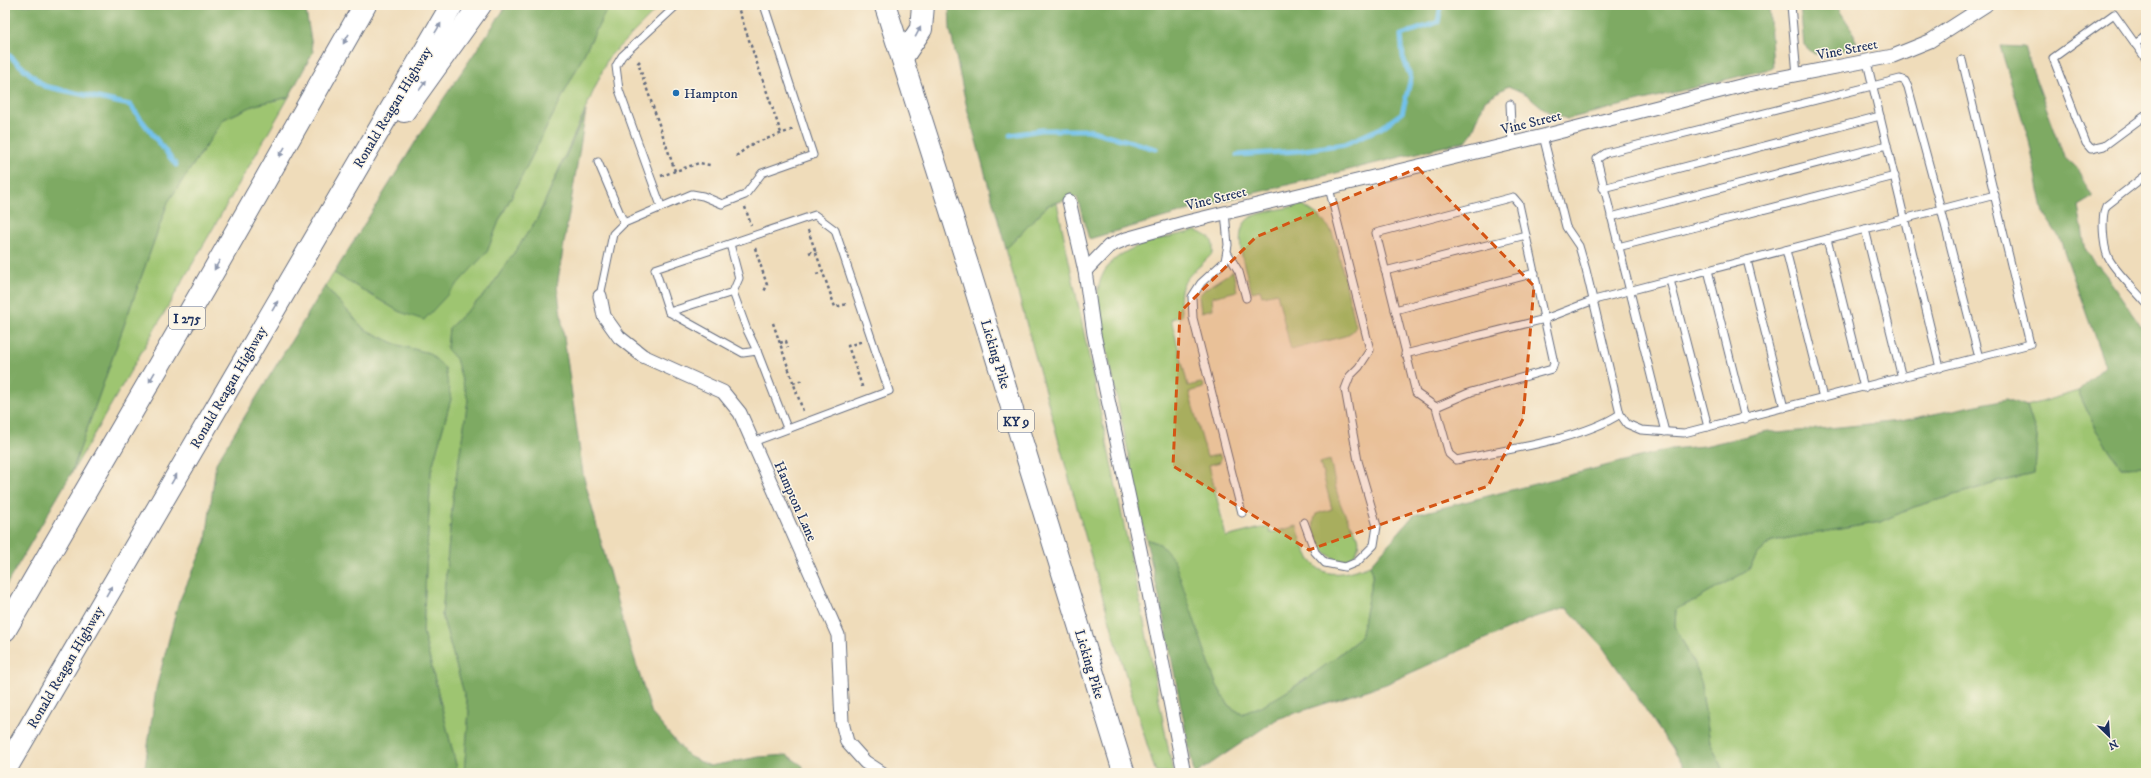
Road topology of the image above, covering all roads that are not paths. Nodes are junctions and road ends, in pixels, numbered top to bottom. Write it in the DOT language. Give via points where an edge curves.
graph roads {
  1 [pos="365,5"];
  2 [pos="452,5"];
  3 [pos="480,5"];
  4 [pos="678,5"];
  5 [pos="764,5"];
  6 [pos="886,5"];
  7 [pos="923,5"];
  8 [pos="1791,5"];
  9 [pos="1986,5"];
  10 [pos="2146,36"];
  11 [pos="2135,44"];
  12 [pos="903,56"];
  13 [pos="2146,59"];
  14 [pos="1962,60"];
  15 [pos="1867,62"];
  16 [pos="1797,75"];
  17 [pos="1872,86"];
  18 [pos="1510,104"];
  19 [pos="2146,114"];
  20 [pos="1880,116"];
  21 [pos="1543,136"];
  22 [pos="1512,144"];
  23 [pos="1887,145"];
  24 [pos="598,162"];
  25 [pos="2146,175"];
  26 [pos="1895,176"];
  27 [pos="1329,188"];
  28 [pos="1603,188"];
  29 [pos="1995,195"];
  30 [pos="1069,201"];
  31 [pos="661,206"];
  32 [pos="1941,209"];
  33 [pos="1225,212"];
  34 [pos="1611,217"];
  35 [pos="326,218"];
  36 [pos="1905,219"];
  37 [pos="624,223"];
  38 [pos="1865,229"];
  39 [pos="1526,235"];
  40 [pos="1827,239"];
  41 [pos="730,244"];
  42 [pos="1618,247"];
  43 [pos="1786,250"];
  44 [pos="1227,252"];
  45 [pos="1747,260"];
  46 [pos="1708,270"];
  47 [pos="1385,271"];
  48 [pos="1085,272"];
  49 [pos="1535,274"];
  50 [pos="1670,280"];
  51 [pos="1629,291"];
  52 [pos="733,292"];
  53 [pos="600,296"];
  54 [pos="1246,298"];
  55 [pos="1594,300"];
  56 [pos="2146,303"];
  57 [pos="1394,310"];
  58 [pos="670,312"];
  59 [pos="1545,319"];
  60 [pos="757,351"];
  61 [pos="1405,354"];
  62 [pos="1979,358"];
  63 [pos="1940,368"];
  64 [pos="1902,378"];
  65 [pos="1864,388"];
  66 [pos="1823,398"];
  67 [pos="1436,407"];
  68 [pos="1784,408"];
  69 [pos="1620,414"];
  70 [pos="1745,419"];
  71 [pos="1708,427"];
  72 [pos="787,428"];
  73 [pos="1664,432"];
  74 [pos="753,442"];
  75 [pos="1242,513"];
  76 [pos="1304,522"];
  77 [pos="5,630"];
  78 [pos="5,770"];
  79 [pos="882,773"];
  80 [pos="1124,773"];
  81 [pos="1184,773"];
  1 -- 77 [label="highway, I 275, one-way"];
  35 -- 2 [label="highway, Ronald Reagan Highway, one-way"];
  35 -- 3 [label="highway, one-way"];
  4 -- 31 [label="lane" via="622,56 616,66 619,90"];
  5 -- 31 [label="lane" via="813,155 762,173 753,187 741,197 722,204 692,194"];
  6 -- 12 [label="main road, Licking Pike / KY 9"];
  12 -- 7 [label="highway, one-way" via="921,29"];
  8 -- 16 [label="lane"];
  9 -- 15 [label="street, Vine Street" via="1930,41 1893,56"];
  10 -- 11 [label="lane"];
  11 -- 13 [label="lane"];
  11 -- 19 [label="lane" via="2114,14 2053,58 2086,143 2091,149 2104,146"];
  12 -- 80 [label="main road, Licking Pike / KY 9"];
  14 -- 29 [label="lane"];
  15 -- 16 [label="street, Vine Street"];
  15 -- 17 [label="lane"];
  16 -- 21 [label="street, Vine Street" via="1748,84"];
  17 -- 20 [label="lane"];
  17 -- 28 [label="lane" via="1606,153 1597,159"];
  17 -- 32 [label="lane" via="1900,79 1905,81"];
  18 -- 22 [label="lane"];
  20 -- 23 [label="lane"];
  20 -- 28 [label="lane"];
  21 -- 22 [label="street, Vine Street"];
  21 -- 55 [label="lane" via="1566,227 1579,246"];
  22 -- 27 [label="street, Vine Street"];
  23 -- 26 [label="lane"];
  23 -- 34 [label="lane"];
  24 -- 37 [label="lane"];
  25 -- 56 [label="lane" via="2106,206 2103,213 2108,258"];
  26 -- 36 [label="lane"];
  26 -- 42 [label="lane"];
  27 -- 33 [label="street, Vine Street"];
  27 -- 76 [label="lane" via="1370,350 1350,376 1345,389 1358,461 1377,526 1374,545 1357,562 1345,567 1325,563 1315,552"];
  28 -- 34 [label="lane"];
  29 -- 32 [label="lane"];
  29 -- 62 [label="lane" via="2030,344"];
  30 -- 48 [label="street"];
  31 -- 37 [label="lane"];
  32 -- 36 [label="lane"];
  32 -- 62 [label="lane"];
  33 -- 44 [label="lane"];
  33 -- 48 [label="street, Vine Street" via="1109,246"];
  34 -- 42 [label="lane"];
  78 -- 35 [label="highway, Ronald Reagan Highway, one-way"];
  36 -- 38 [label="lane"];
  36 -- 63 [label="lane"];
  37 -- 53 [label="lane" via="613,234"];
  38 -- 40 [label="lane"];
  38 -- 64 [label="lane"];
  39 -- 47 [label="lane"];
  39 -- 47 [label="lane" via="1519,204 1512,197 1376,233"];
  39 -- 49 [label="lane"];
  40 -- 43 [label="lane"];
  40 -- 65 [label="lane"];
  41 -- 52 [label="lane" via="739,278"];
  41 -- 58 [label="lane" via="655,269"];
  41 -- 72 [label="lane" via="815,215 835,230 889,391"];
  42 -- 51 [label="lane"];
  43 -- 45 [label="lane"];
  43 -- 66 [label="lane"];
  44 -- 54 [label="lane" via="1239,272"];
  44 -- 75 [label="lane" via="1225,261 1201,283 1192,297 1194,318"];
  45 -- 46 [label="lane"];
  45 -- 68 [label="lane"];
  46 -- 50 [label="lane"];
  46 -- 70 [label="lane"];
  47 -- 57 [label="lane"];
  48 -- 81 [label="street" via="1094,334"];
  49 -- 57 [label="lane"];
  49 -- 59 [label="lane"];
  50 -- 51 [label="lane"];
  50 -- 71 [label="lane"];
  51 -- 55 [label="lane"];
  51 -- 73 [label="lane"];
  52 -- 58 [label="lane"];
  52 -- 60 [label="lane"];
  53 -- 74 [label="street, Hampton Lane" via="604,316 619,337 643,356 722,392 740,413"];
  55 -- 59 [label="lane"];
  55 -- 69 [label="lane"];
  57 -- 61 [label="lane"];
  58 -- 60 [label="lane" via="743,353"];
  59 -- 61 [label="lane"];
  59 -- 67 [label="lane" via="1554,363 1552,370 1471,392"];
  60 -- 72 [label="lane"];
  61 -- 67 [label="lane" via="1416,393"];
  62 -- 63 [label="lane"];
  63 -- 64 [label="lane"];
  64 -- 65 [label="lane"];
  65 -- 66 [label="lane"];
  66 -- 68 [label="lane"];
  67 -- 69 [label="lane" via="1449,454 1456,460 1545,442 1606,424"];
  68 -- 70 [label="lane"];
  69 -- 73 [label="lane" via="1628,424 1641,430"];
  70 -- 71 [label="lane"];
  71 -- 73 [label="lane" via="1684,433"];
  72 -- 74 [label="lane"];
  74 -- 79 [label="street, Hampton Lane" via="838,635 842,722 847,742 865,762"];
}
